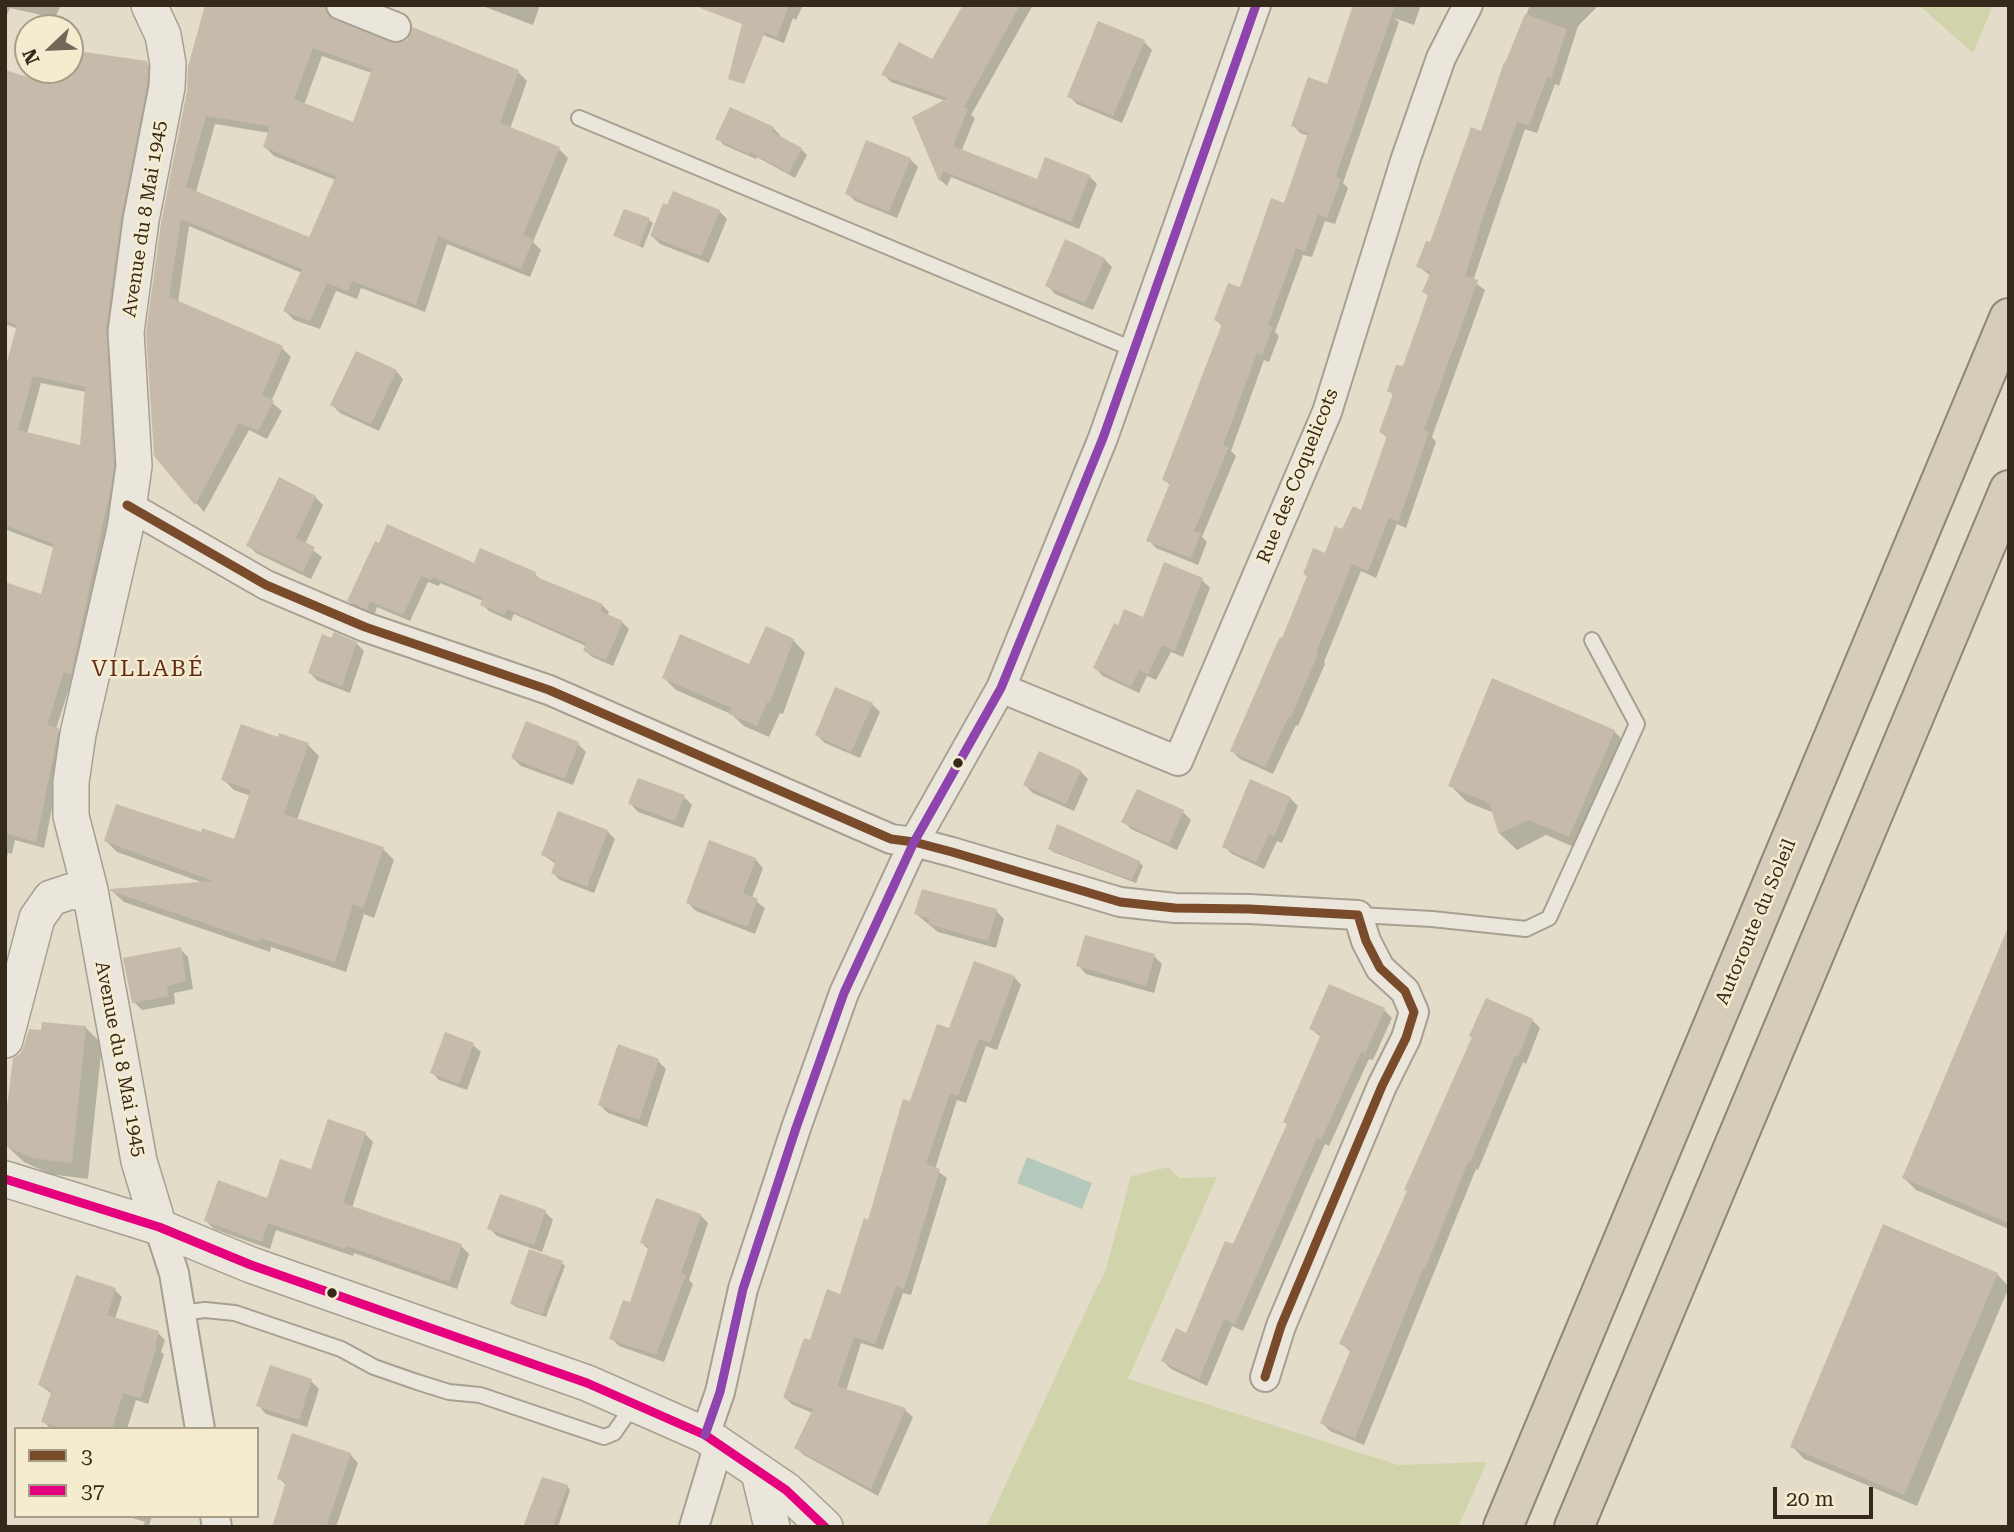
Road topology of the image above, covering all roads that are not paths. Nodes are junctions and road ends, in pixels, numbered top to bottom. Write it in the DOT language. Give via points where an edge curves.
graph roads {
  1 [pos="149,5"];
  2 [pos="341,5"];
  3 [pos="1256,5"];
  4 [pos="1468,5"];
  5 [pos="396,27"];
  6 [pos="579,118"];
  7 [pos="2009,318"];
  8 [pos="1135,349"];
  9 [pos="2009,490"];
  10 [pos="127,505"];
  11 [pos="1592,640"];
  12 [pos="1001,688"];
  13 [pos="914,842"];
  14 [pos="90,890"];
  15 [pos="1358,915"];
  16 [pos="5,1040"];
  17 [pos="5,1179"];
  18 [pos="159,1227"];
  19 [pos="180,1313"];
  20 [pos="1265,1377"];
  21 [pos="634,1404"];
  22 [pos="200,1427"];
  23 [pos="712,1439"];
  24 [pos="759,1473"];
  25 [pos="694,1527"];
  26 [pos="772,1527"];
  27 [pos="825,1527"];
  28 [pos="1503,1527"];
  29 [pos="1574,1527"];
  1 -- 10 [label="street, Avenue du 8 Mai 1945" via="163,35 167,87 141,220 126,332 134,466"];
  2 -- 5 [label="street"];
  3 -- 8 [label="street"];
  4 -- 12 [label="street, Rue des Coquelicots" via="1441,58 1406,158 1328,412 1178,761"];
  6 -- 8 [label="lane"];
  7 -- 28 [label="highway, Autoroute du Soleil"];
  8 -- 12 [label="street"];
  9 -- 29 [label="highway"];
  10 -- 13 [label="street" via="266,585 365,626 549,690 891,839"];
  10 -- 14 [label="street, Avenue du 8 Mai 1945" via="71,782 71,816"];
  11 -- 15 [label="lane" via="1637,724 1549,918 1525,929"];
  12 -- 13 [label="street"];
  13 -- 15 [label="street" via="1120,901 1175,908"];
  13 -- 23 [label="street" via="844,993 796,1128 743,1289"];
  14 -- 16 [label="street" via="51,898 37,918"];
  14 -- 18 [label="street, Avenue du 8 Mai 1945" via="139,1161"];
  15 -- 20 [label="street" via="1380,968 1405,991 1414,1012 1281,1326"];
  17 -- 18 [label="street"];
  18 -- 19 [label="street" via="174,1273"];
  18 -- 21 [label="street"];
  19 -- 21 [label="lane" via="235,1313 341,1349 417,1382 480,1395 604,1437 614,1433"];
  19 -- 22 [label="street"];
  21 -- 23 [label="street"];
  23 -- 24 [label="street"];
  23 -- 25 [label="street"];
  24 -- 26 [label="street"];
  24 -- 27 [label="street" via="786,1490"];
}
